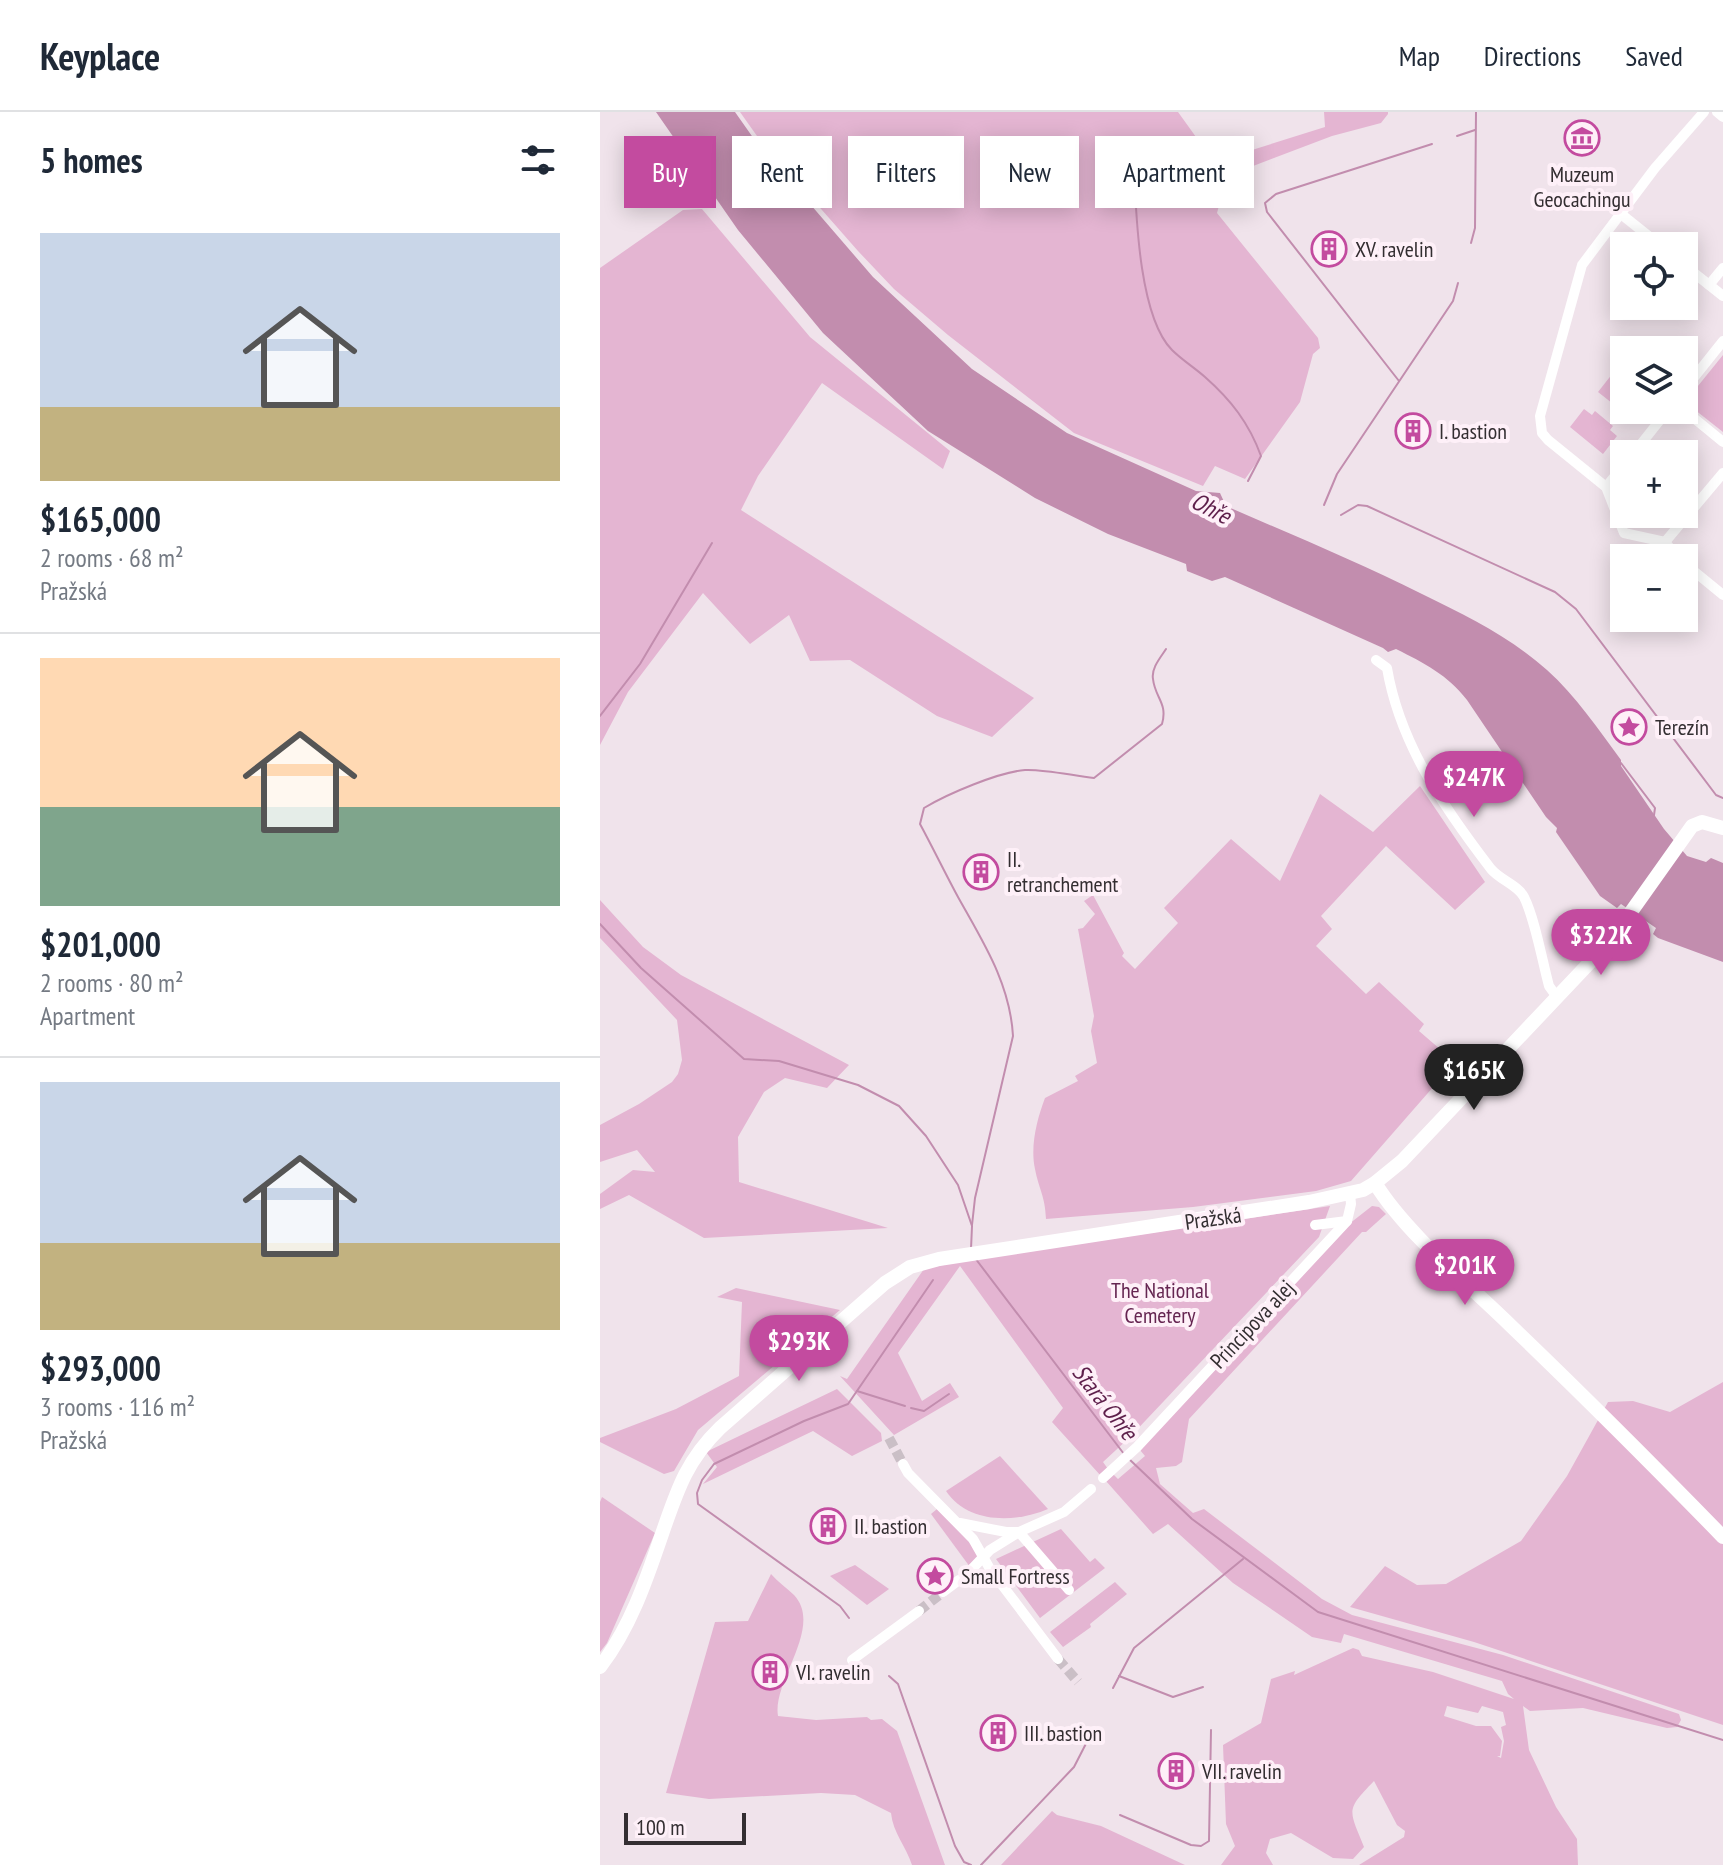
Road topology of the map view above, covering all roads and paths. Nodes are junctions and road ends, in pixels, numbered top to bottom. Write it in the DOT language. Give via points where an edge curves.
graph roads {
  1 [pos="1704,112"];
  2 [pos="1717,112"];
  3 [pos="1723,117"];
  4 [pos="1621,214"];
  5 [pos="1644,232"];
  6 [pos="1723,268"];
  7 [pos="1698,276"];
  8 [pos="1709,285"];
  9 [pos="1723,296"];
  10 [pos="1723,341"];
  11 [pos="1698,372"];
  12 [pos="1698,421"];
  13 [pos="1657,424"];
  14 [pos="1644,440"];
  15 [pos="1723,442"];
  16 [pos="1723,473"];
  17 [pos="1610,482"];
  18 [pos="1606,487"];
  19 [pos="1665,542"];
  20 [pos="1698,574"];
  21 [pos="1723,595"];
  22 [pos="1376,660"];
  23 [pos="1723,828"];
  24 [pos="1557,997"];
  25 [pos="1375,1183"];
  26 [pos="1350,1194"];
  27 [pos="1347,1221"];
  28 [pos="1315,1225"];
  29 [pos="903,1464"];
  30 [pos="1103,1478"];
  31 [pos="1091,1489"];
  32 [pos="960,1523"];
  33 [pos="1019,1532"];
  34 [pos="1723,1537"];
  35 [pos="983,1555"];
  36 [pos="970,1571"];
  37 [pos="959,1580"];
  38 [pos="1069,1590"];
  39 [pos="943,1592"];
  40 [pos="919,1611"];
  41 [pos="1058,1659"];
  42 [pos="852,1660"];
  43 [pos="600,1667"];
  1 -- 4 [label="street"];
  2 -- 3 [label="street"];
  4 -- 5 [label="street"];
  4 -- 18 [label="street" via="1582,265 1540,416 1548,440"];
  6 -- 8 [label="street"];
  7 -- 8 [label="street"];
  8 -- 9 [label="street"];
  10 -- 11 [label="street"];
  12 -- 15 [label="street"];
  13 -- 14 [label="street"];
  16 -- 19 [label="street"];
  17 -- 18 [label="street"];
  18 -- 19 [label="street" via="1624,533"];
  20 -- 21 [label="street"];
  22 -- 24 [label="street" via="1387,668 1401,724 1444,808 1495,874 1523,894 1549,986"];
  23 -- 24 [label="main road, Pražská" via="1702,822 1688,831 1626,919"];
  24 -- 25 [label="main road, Pražská"];
  25 -- 26 [label="main road, Pražská"];
  25 -- 34 [label="main road" via="1441,1258"];
  26 -- 27 [label="street"];
  26 -- 43 [label="main road, Pražská" via="959,1255 924,1262 885,1283 720,1428 689,1465 628,1624"];
  27 -- 28 [label="street"];
  27 -- 30 [label="street, Principova alej"];
  29 -- 32 [label="street"];
  31 -- 33 [label="street" via="1064,1512"];
  32 -- 33 [label="street"];
  32 -- 35 [label="street"];
  33 -- 35 [label="street"];
  33 -- 38 [label="street"];
  35 -- 36 [label="street"];
  35 -- 41 [label="street"];
  37 -- 39 [label="street"];
  40 -- 42 [label="street"];
}
